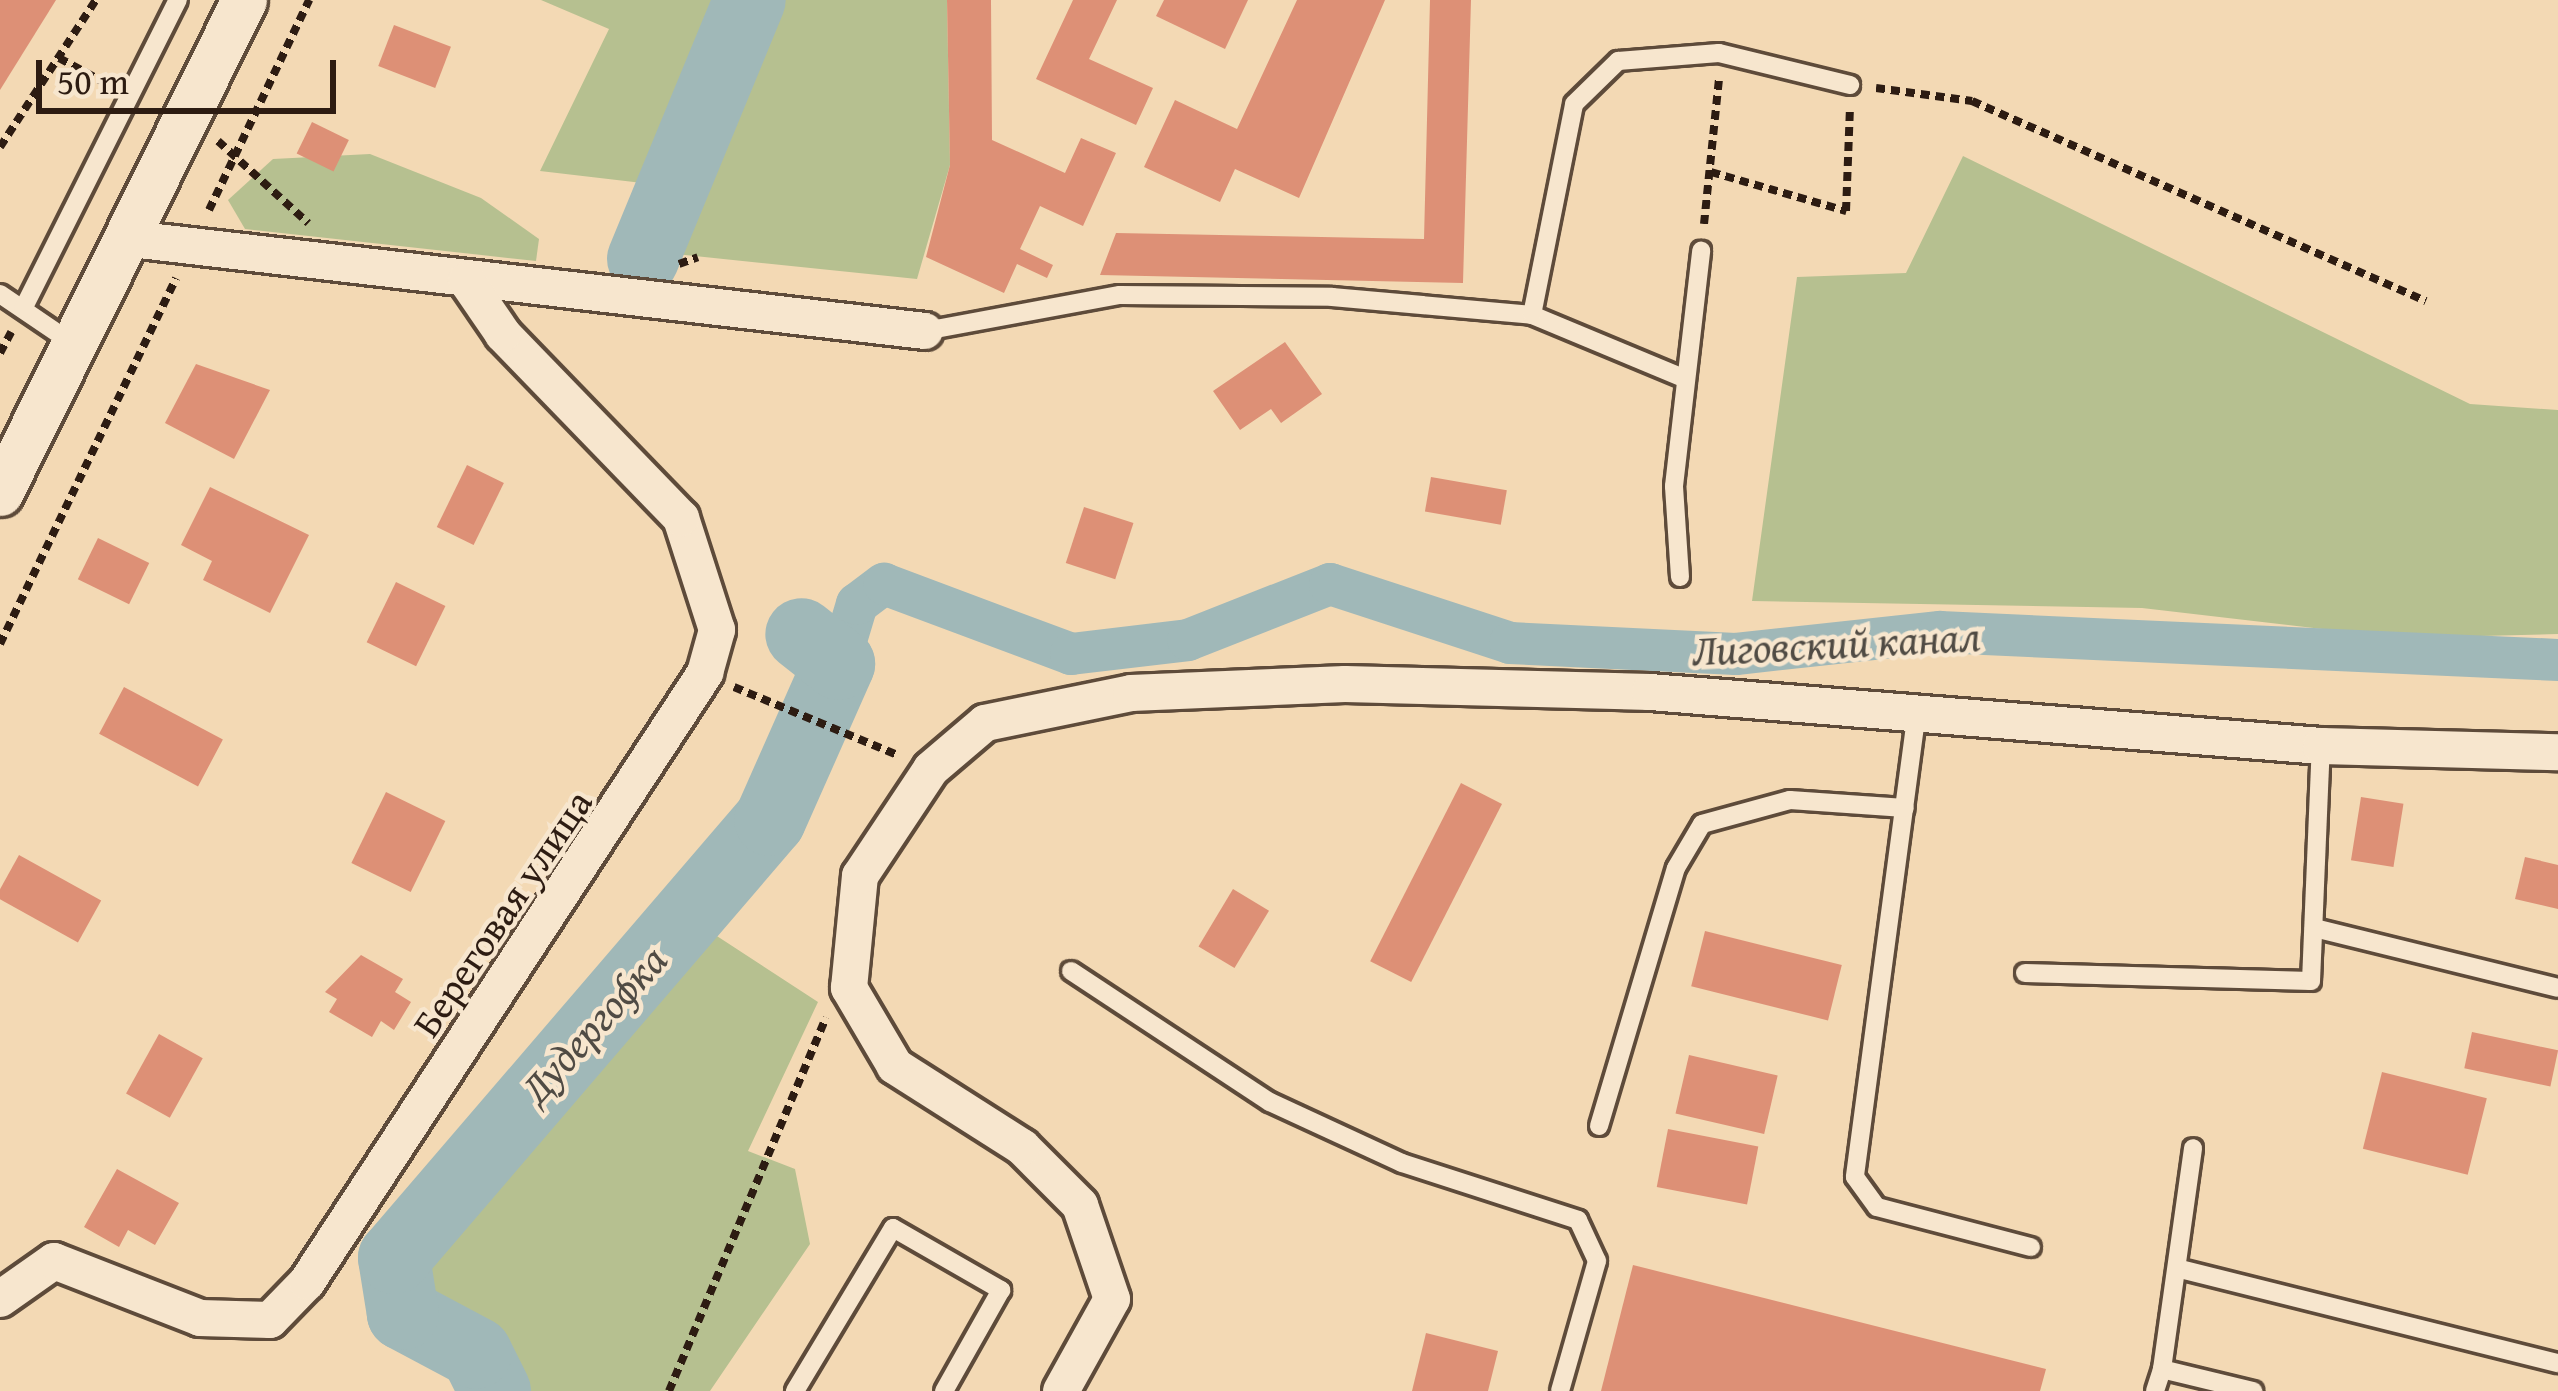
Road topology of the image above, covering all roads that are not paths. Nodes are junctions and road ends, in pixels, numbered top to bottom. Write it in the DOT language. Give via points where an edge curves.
graph roads {
  1 [pos="178,0"];
  2 [pos="244,0"];
  3 [pos="1850,85"];
  4 [pos="130,239"];
  5 [pos="1701,250"];
  6 [pos="466,280"];
  7 [pos="0,294"];
  8 [pos="23,310"];
  9 [pos="1532,315"];
  10 [pos="925,331"];
  11 [pos="76,346"];
  12 [pos="1683,378"];
  13 [pos="0,493"];
  14 [pos="1680,577"];
  15 [pos="1917,711"];
  16 [pos="2321,746"];
  17 [pos="2558,752"];
  18 [pos="1905,808"];
  19 [pos="2314,928"];
  20 [pos="1071,971"];
  21 [pos="2025,974"];
  22 [pos="2558,988"];
  23 [pos="1599,1126"];
  24 [pos="2193,1148"];
  25 [pos="2031,1247"];
  26 [pos="2180,1269"];
  27 [pos="0,1299"];
  28 [pos="2558,1363"];
  29 [pos="2162,1369"];
  30 [pos="795,1391"];
  31 [pos="944,1391"];
  32 [pos="1061,1391"];
  33 [pos="1560,1391"];
  34 [pos="2156,1391"];
  35 [pos="2253,1391"];
  1 -- 8 [label="lane"];
  2 -- 4 [label="street"];
  3 -- 9 [label="lane" via="1719,53 1618,61 1574,104"];
  4 -- 6 [label="street"];
  4 -- 11 [label="street"];
  5 -- 12 [label="lane"];
  6 -- 10 [label="street"];
  6 -- 27 [label="street, Береговая улица" via="503,334 681,518 717,630 667,745 308,1282 270,1320 230,1323 54,1261"];
  7 -- 8 [label="lane"];
  8 -- 11 [label="lane"];
  9 -- 10 [label="lane" via="1332,297 1120,296"];
  9 -- 12 [label="lane"];
  11 -- 13 [label="street"];
  12 -- 14 [label="lane"];
  15 -- 16 [label="street"];
  15 -- 18 [label="lane"];
  15 -- 32 [label="street" via="1650,692 1214,687 1034,708 985,723 932,770 860,876 850,988 895,1066 1022,1147 1080,1205 1112,1299"];
  16 -- 17 [label="street"];
  16 -- 19 [label="lane"];
  18 -- 23 [label="lane" via="1790,800 1702,824 1676,868"];
  18 -- 25 [label="lane" via="1855,1177 1877,1208"];
  19 -- 21 [label="lane" via="2311,981"];
  19 -- 22 [label="lane"];
  20 -- 33 [label="lane" via="1270,1102 1402,1162 1577,1220 1597,1261"];
  24 -- 26 [label="lane"];
  26 -- 28 [label="lane"];
  26 -- 29 [label="lane"];
  29 -- 34 [label="lane"];
  29 -- 35 [label="lane"];
  30 -- 31 [label="lane" via="893,1228 1001,1290"];
}
